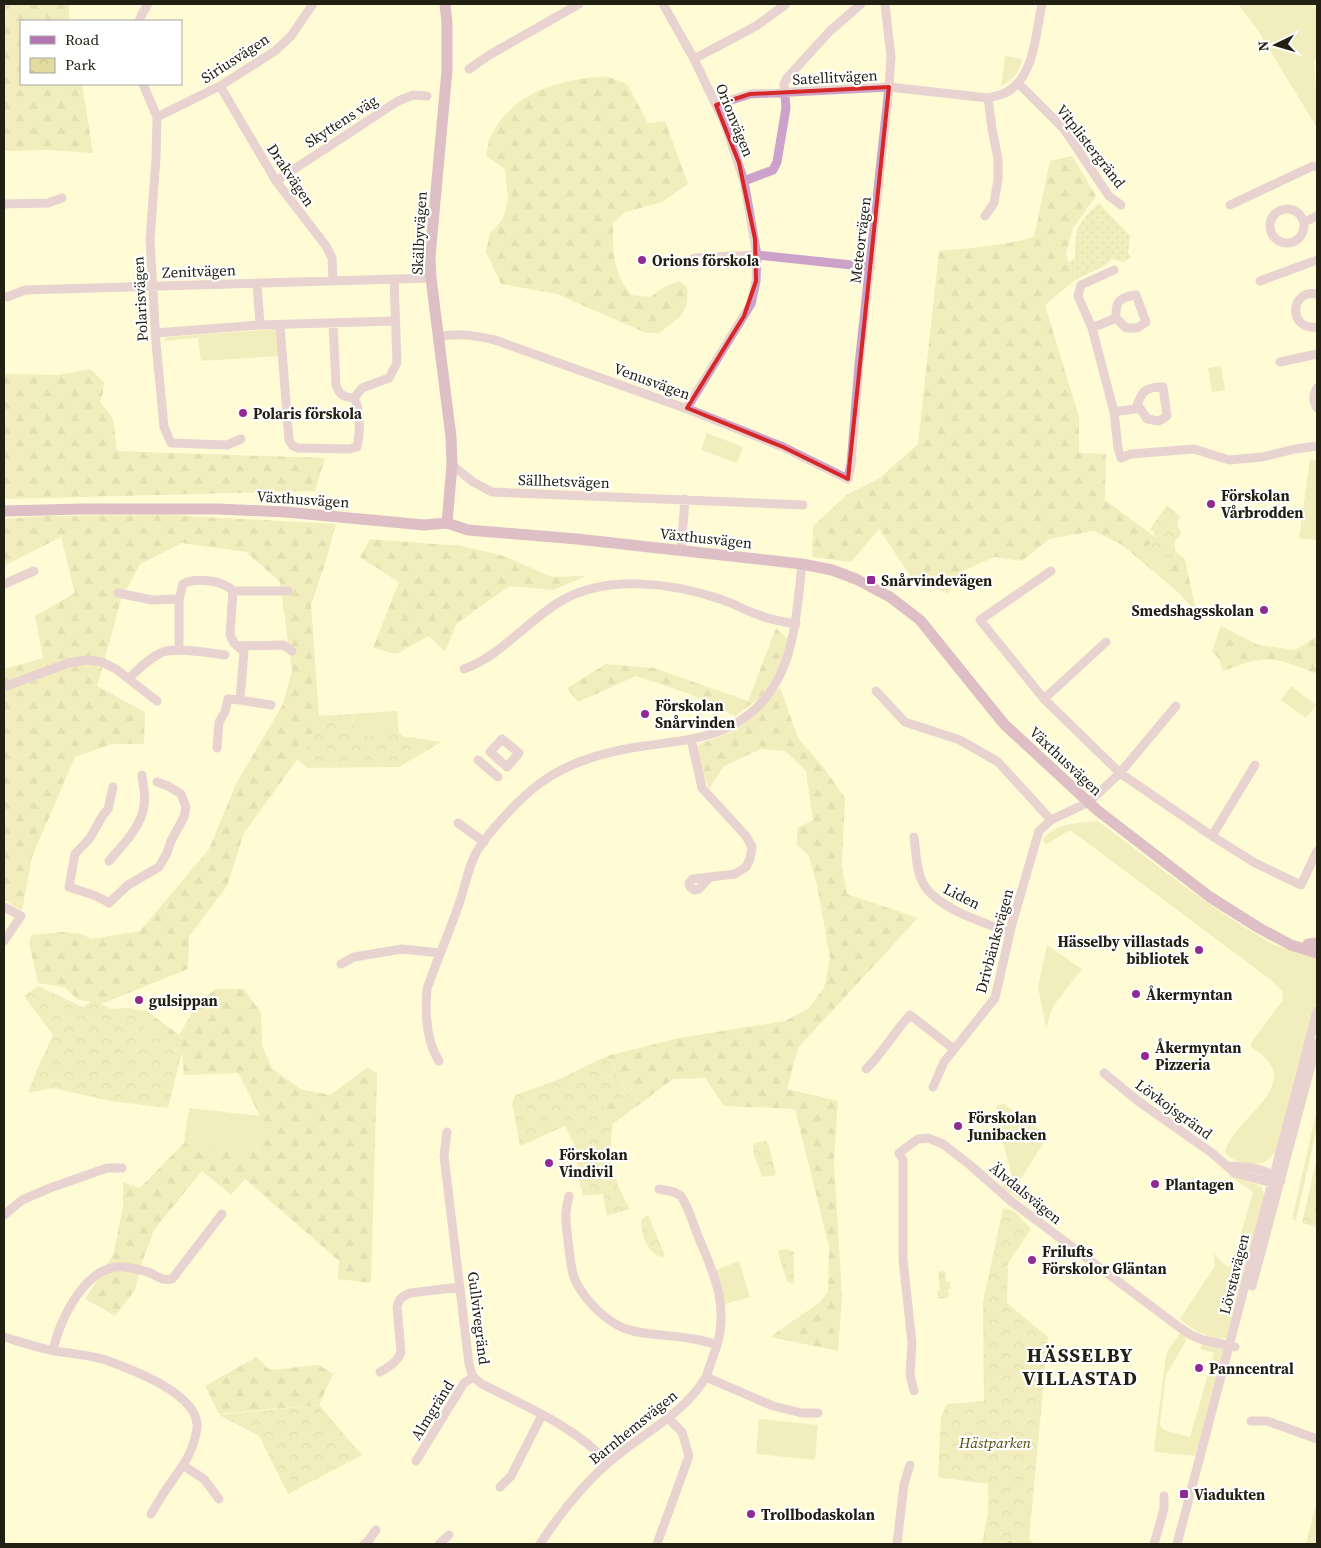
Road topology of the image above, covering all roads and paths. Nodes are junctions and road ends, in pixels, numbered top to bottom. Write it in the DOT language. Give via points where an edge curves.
graph roads {
  1 [pos="148,4"];
  2 [pos="313,4"];
  3 [pos="445,4"];
  4 [pos="579,4"];
  5 [pos="663,4"];
  6 [pos="860,4"];
  7 [pos="885,4"];
  8 [pos="1042,4"];
  9 [pos="785,5"];
  10 [pos="140,20"];
  11 [pos="694,58"];
  12 [pos="469,69"];
  13 [pos="1018,83"];
  14 [pos="143,85"];
  15 [pos="220,86"];
  16 [pos="890,87"];
  17 [pos="785,93"];
  18 [pos="427,96"];
  19 [pos="988,98"];
  20 [pos="716,105"];
  21 [pos="157,117"];
  22 [pos="1317,167"];
  23 [pos="276,181"];
  24 [pos="744,181"];
  25 [pos="62,198"];
  26 [pos="4,204"];
  27 [pos="1121,205"];
  28 [pos="1230,205"];
  29 [pos="985,216"];
  30 [pos="1317,216"];
  31 [pos="1304,222"];
  32 [pos="757,255"];
  33 [pos="694,258"];
  34 [pos="1317,260"];
  35 [pos="870,267"];
  36 [pos="1114,270"];
  37 [pos="431,278"];
  38 [pos="394,279"];
  39 [pos="333,280"];
  40 [pos="1260,281"];
  41 [pos="257,283"];
  42 [pos="153,286"];
  43 [pos="1317,294"];
  44 [pos="7,297"];
  45 [pos="1116,318"];
  46 [pos="395,321"];
  47 [pos="332,324"];
  48 [pos="260,325"];
  49 [pos="280,325"];
  50 [pos="1317,327"];
  51 [pos="1092,328"];
  52 [pos="156,333"];
  53 [pos="439,337"];
  54 [pos="1317,354"];
  55 [pos="1280,362"];
  56 [pos="1317,388"];
  57 [pos="354,398"];
  58 [pos="687,408"];
  59 [pos="1317,408"];
  60 [pos="1136,409"];
  61 [pos="1114,412"];
  62 [pos="241,439"];
  63 [pos="1317,446"];
  64 [pos="452,465"];
  65 [pos="848,479"];
  66 [pos="684,499"];
  67 [pos="803,505"];
  68 [pos="4,511"];
  69 [pos="447,523"];
  70 [pos="681,551"];
  71 [pos="802,564"];
  72 [pos="1051,570"];
  73 [pos="34,571"];
  74 [pos="4,584"];
  75 [pos="233,591"];
  76 [pos="288,591"];
  77 [pos="118,593"];
  78 [pos="179,599"];
  79 [pos="796,624"];
  80 [pos="1106,642"];
  81 [pos="179,644"];
  82 [pos="237,646"];
  83 [pos="292,651"];
  84 [pos="225,654"];
  85 [pos="464,669"];
  86 [pos="129,678"];
  87 [pos="4,687"];
  88 [pos="876,691"];
  89 [pos="1044,699"];
  90 [pos="240,700"];
  91 [pos="157,701"];
  92 [pos="271,705"];
  93 [pos="1176,706"];
  94 [pos="691,739"];
  95 [pos="217,748"];
  96 [pos="478,760"];
  97 [pos="1255,765"];
  98 [pos="1120,773"];
  99 [pos="142,775"];
  100 [pos="498,777"];
  101 [pos="157,782"];
  102 [pos="114,787"];
  103 [pos="1088,802"];
  104 [pos="1051,820"];
  105 [pos="458,824"];
  106 [pos="1212,836"];
  107 [pos="914,837"];
  108 [pos="484,842"];
  109 [pos="1317,850"];
  110 [pos="109,861"];
  111 [pos="710,877"];
  112 [pos="4,907"];
  113 [pos="1010,932"];
  114 [pos="1270,933"];
  115 [pos="4,941"];
  116 [pos="1314,944"];
  117 [pos="440,953"];
  118 [pos="1317,953"];
  119 [pos="341,964"];
  120 [pos="1317,1011"];
  121 [pos="1317,1042"];
  122 [pos="954,1049"];
  123 [pos="439,1061"];
  124 [pos="866,1069"];
  125 [pos="1104,1073"];
  126 [pos="932,1087"];
  127 [pos="447,1132"];
  128 [pos="122,1168"];
  129 [pos="1276,1180"];
  130 [pos="659,1189"];
  131 [pos="569,1196"];
  132 [pos="222,1214"];
  133 [pos="4,1215"];
  134 [pos="460,1287"];
  135 [pos="4,1337"];
  136 [pos="717,1345"];
  137 [pos="1232,1347"];
  138 [pos="53,1351"];
  139 [pos="380,1372"];
  140 [pos="473,1376"];
  141 [pos="706,1377"];
  142 [pos="914,1391"];
  143 [pos="818,1413"];
  144 [pos="542,1415"];
  145 [pos="668,1418"];
  146 [pos="1251,1421"];
  147 [pos="1317,1439"];
  148 [pos="416,1461"];
  149 [pos="608,1463"];
  150 [pos="910,1465"];
  151 [pos="184,1466"];
  152 [pos="500,1487"];
  153 [pos="1164,1496"];
  154 [pos="219,1499"];
  155 [pos="152,1514"];
  156 [pos="376,1530"];
  157 [pos="449,1535"];
  158 [pos="364,1544"];
  159 [pos="439,1544"];
  160 [pos="540,1544"];
  161 [pos="658,1544"];
  162 [pos="897,1544"];
  163 [pos="1154,1544"];
  164 [pos="1177,1544"];
  165 [pos="1182,1544"];
  1 -- 10 [label="street"];
  2 -- 15 [label="street, Siriusvägen" via="291,36 275,51"];
  3 -- 37 [label="street, Skälbyvägen" via="446,70 433,210"];
  4 -- 12 [label="street"];
  5 -- 11 [label="street, Orionvägen"];
  6 -- 17 [label="street" via="795,69 784,84"];
  7 -- 16 [label="street, Meteorvägen" via="891,57"];
  8 -- 13 [label="street" via="1031,58"];
  9 -- 11 [label="street" via="756,26"];
  11 -- 20 [label="street, Orionvägen"];
  13 -- 19 [label="street" via="1009,91"];
  13 -- 27 [label="street, Vitplistergränd" via="1064,129 1109,196"];
  14 -- 21 [label="street, Polarisvägen"];
  15 -- 21 [label="street, Siriusvägen"];
  15 -- 23 [label="street, Drakvägen"];
  16 -- 17 [label="street, Satellitvägen"];
  16 -- 19 [label="street, Satellitvägen"];
  16 -- 35 [label="street, Meteorvägen"];
  17 -- 20 [label="street, Satellitvägen" via="750,94"];
  17 -- 24 [label="street" via="786,108 777,162 773,170"];
  18 -- 23 [label="street, Skyttens väg" via="413,95 398,101"];
  19 -- 29 [label="street" via="998,158 998,179 994,203"];
  20 -- 24 [label="street, Orionvägen"];
  21 -- 42 [label="street, Polarisvägen" via="150,240"];
  22 -- 28 [label="street" via="1313,166"];
  23 -- 39 [label="street, Drakvägen" via="326,246 332,258"];
  24 -- 32 [label="street, Orionvägen"];
  25 -- 26 [label="street" via="48,203"];
  30 -- 31 [label="street"];
  32 -- 33 [label="street"];
  32 -- 35 [label="street"];
  32 -- 58 [label="street, Orionvägen" via="751,304"];
  34 -- 40 [label="street"];
  35 -- 65 [label="street, Meteorvägen"];
  36 -- 51 [label="street" via="1081,285 1078,296"];
  37 -- 38 [label="street, Zenitvägen"];
  37 -- 53 [label="street, Skälbyvägen"];
  38 -- 39 [label="street, Zenitvägen"];
  38 -- 46 [label="street"];
  39 -- 41 [label="street, Zenitvägen"];
  41 -- 42 [label="street, Zenitvägen"];
  41 -- 48 [label="street"];
  42 -- 44 [label="street, Zenitvägen" via="25,290"];
  42 -- 52 [label="street, Polarisvägen"];
  43 -- 50 [label="street" via="1302,296 1296,306 1297,317 1305,325"];
  45 -- 51 [label="street"];
  46 -- 47 [label="street"];
  46 -- 57 [label="street" via="396,363 390,378 362,388"];
  47 -- 49 [label="street"];
  47 -- 57 [label="street" via="338,393"];
  48 -- 49 [label="street"];
  48 -- 52 [label="street"];
  49 -- 57 [label="street" via="289,440 293,446 315,449 357,447 358,403"];
  51 -- 61 [label="street"];
  52 -- 62 [label="street, Polarisvägen" via="164,427 171,443 228,445"];
  53 -- 58 [label="street, Venusvägen" via="470,334 495,340"];
  53 -- 64 [label="street, Skälbyvägen"];
  54 -- 55 [label="street"];
  56 -- 59 [label="street" via="1314,395"];
  58 -- 65 [label="street, Venusvägen" via="783,447"];
  60 -- 61 [label="street"];
  61 -- 63 [label="street" via="1121,458 1131,454 1194,449 1229,460"];
  64 -- 66 [label="street, Sällhetsvägen" via="492,492"];
  64 -- 69 [label="street, Skälbyvägen"];
  66 -- 67 [label="street, Sällhetsvägen"];
  66 -- 70 [label="street"];
  68 -- 69 [label="street, Växthusvägen" via="218,508 424,525"];
  69 -- 70 [label="street, Växthusvägen" via="468,530"];
  70 -- 71 [label="street, Växthusvägen"];
  71 -- 79 [label="street"];
  71 -- 103 [label="street, Växthusvägen" via="856,579 890,597 920,620 1004,724"];
  72 -- 89 [label="street" via="980,620"];
  73 -- 74 [label="street"];
  75 -- 76 [label="street"];
  75 -- 78 [label="street" via="219,582 188,581 182,584"];
  75 -- 82 [label="street" via="230,635"];
  77 -- 78 [label="street" via="152,600"];
  78 -- 81 [label="street"];
  79 -- 85 [label="street" via="768,618 680,588 609,586 587,590 560,602 485,660"];
  79 -- 94 [label="street" via="780,678 767,697 742,720"];
  80 -- 89 [label="street"];
  82 -- 83 [label="street" via="283,645"];
  82 -- 90 [label="street" via="244,652"];
  84 -- 86 [label="street" via="163,652"];
  86 -- 87 [label="street" via="102,662 81,660"];
  86 -- 91 [label="street"];
  88 -- 104 [label="street" via="906,722 960,740 998,762"];
  89 -- 98 [label="street"];
  90 -- 92 [label="street"];
  90 -- 95 [label="street" via="228,699 219,722"];
  93 -- 98 [label="street, Drivbänksvägen"];
  94 -- 108 [label="street" via="620,749 574,764 539,784 509,811"];
  94 -- 111 [label="street" via="702,788 746,836 752,848 746,867 735,874"];
  96 -- 100 [label="street"];
  97 -- 106 [label="street"];
  98 -- 103 [label="street, Drivbänksvägen"];
  98 -- 106 [label="street"];
  99 -- 110 [label="street" via="145,804 142,817"];
  101 -- 102 [label="street" via="181,794 186,807 184,817 159,868 128,885 109,903 90,892 69,886 75,854 90,838 108,809"];
  103 -- 104 [label="street, Drivbänksvägen"];
  103 -- 114 [label="street, Växthusvägen" via="1210,897"];
  104 -- 113 [label="street, Drivbänksvägen" via="1035,840"];
  105 -- 108 [label="street"];
  106 -- 109 [label="street" via="1255,863 1301,885"];
  107 -- 113 [label="street, Liden" via="922,882 931,896 951,908"];
  108 -- 117 [label="street" via="475,857"];
  112 -- 115 [label="street" via="21,916"];
  113 -- 122 [label="street, Drivbänksvägen" via="996,998"];
  114 -- 116 [label="street, Växthusvägen"];
  114 -- 118 [label="street, Växthusvägen"];
  117 -- 119 [label="street" via="402,949 354,957"];
  117 -- 123 [label="street" via="427,989 426,1005 431,1049"];
  120 -- 129 [label="street, Lövstavägen"];
  121 -- 129 [label="street, Lövstavägen"];
  122 -- 124 [label="street" via="910,1015"];
  122 -- 126 [label="street, Drivbänksvägen"];
  125 -- 129 [label="street, Lövkojsgränd" via="1235,1173"];
  127 -- 134 [label="street, Gullvivegränd" via="444,1156"];
  128 -- 133 [label="street" via="107,1168 50,1188 22,1200"];
  129 -- 137 [label="street, Lövstavägen"];
  130 -- 136 [label="street, Barnhemsvägen" via="681,1196 717,1284 722,1306"];
  131 -- 136 [label="street" via="564,1212 572,1269 580,1288 598,1311 632,1331 702,1339"];
  132 -- 138 [label="street" via="172,1279 163,1281 147,1272 117,1266 106,1269 74,1298 57,1334"];
  134 -- 139 [label="street" via="402,1296 397,1307 400,1357"];
  134 -- 140 [label="street, Gullvivegränd"];
  135 -- 138 [label="street"];
  136 -- 141 [label="street, Barnhemsvägen"];
  137 -- 142 [label="street, Älvdalsvägen" via="1203,1340 1179,1327 1012,1202 943,1144 928,1138 918,1140 899,1152 903,1160 903,1259 912,1343 910,1375"];
  137 -- 164 [label="street, Lövstavägen"];
  137 -- 165 [label="street, Lövstavägen"];
  138 -- 151 [label="street" via="110,1361 166,1387 184,1400 197,1425 193,1448"];
  140 -- 144 [label="street, Gullvivegränd" via="482,1384"];
  140 -- 148 [label="street, Almgränd" via="464,1384"];
  141 -- 143 [label="street" via="773,1406"];
  141 -- 145 [label="street, Barnhemsvägen" via="694,1394"];
  144 -- 149 [label="street, Gullvivegränd" via="595,1448"];
  144 -- 152 [label="street" via="511,1476"];
  145 -- 149 [label="street, Barnhemsvägen"];
  145 -- 161 [label="street" via="682,1432 689,1456"];
  146 -- 147 [label="street" via="1266,1421"];
  149 -- 160 [label="street, Barnhemsvägen" via="557,1519"];
  150 -- 162 [label="street" via="904,1484"];
  151 -- 154 [label="street" via="204,1479"];
  151 -- 155 [label="street"];
  153 -- 163 [label="street" via="1164,1509"];
  156 -- 158 [label="street"];
  157 -- 159 [label="street"];
}
